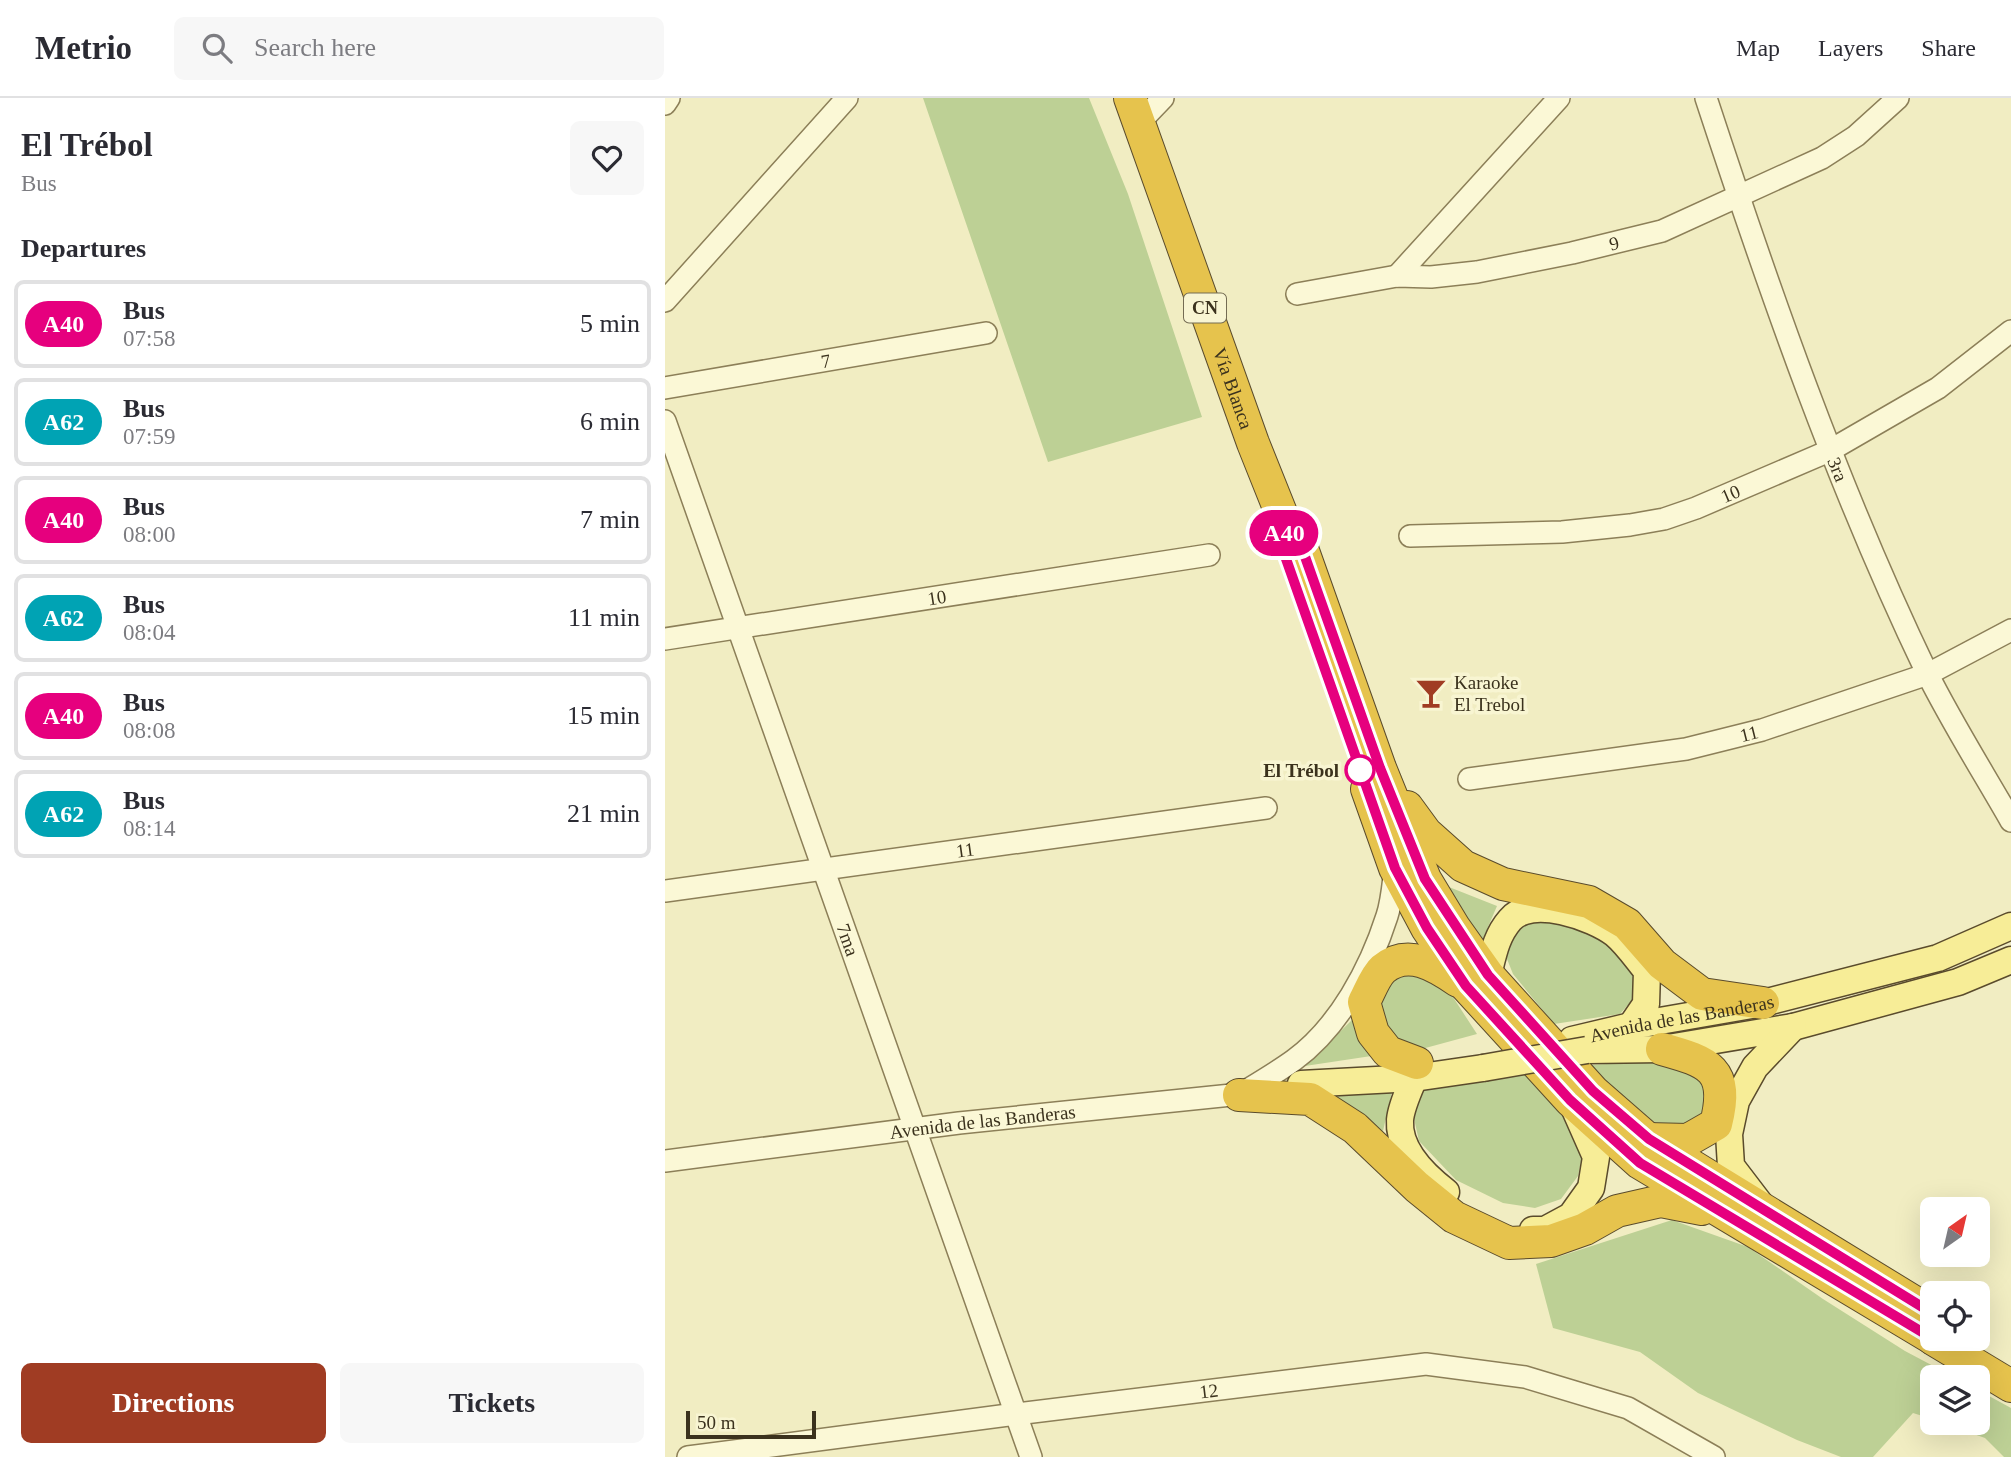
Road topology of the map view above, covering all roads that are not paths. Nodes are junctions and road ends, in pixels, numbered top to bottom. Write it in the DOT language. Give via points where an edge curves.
graph roads {
  1 [pos="669,98"];
  2 [pos="847,98"];
  3 [pos="1163,98"];
  4 [pos="1559,98"];
  5 [pos="1706,98"];
  6 [pos="1898,98"];
  7 [pos="665,104"];
  8 [pos="1134,110"];
  9 [pos="1738,197"];
  10 [pos="1397,276"];
  11 [pos="1297,294"];
  12 [pos="665,301"];
  13 [pos="2011,331"];
  14 [pos="986,333"];
  15 [pos="665,388"];
  16 [pos="665,421"];
  17 [pos="1829,451"];
  18 [pos="1283,518"];
  19 [pos="1410,536"];
  20 [pos="1209,555"];
  21 [pos="738,628"];
  22 [pos="2011,630"];
  23 [pos="665,639"];
  24 [pos="1928,674"];
  25 [pos="1380,768"];
  26 [pos="1469,779"];
  27 [pos="1266,807"];
  28 [pos="2011,821"];
  29 [pos="1395,868"];
  30 [pos="824,870"];
  31 [pos="665,891"];
  32 [pos="2011,926"];
  33 [pos="2011,960"];
  34 [pos="1477,980"];
  35 [pos="1763,1003"];
  36 [pos="1631,1026"];
  37 [pos="1793,1027"];
  38 [pos="1580,1045"];
  39 [pos="1661,1049"];
  40 [pos="1415,1070"];
  41 [pos="1301,1084"];
  42 [pos="1239,1095"];
  43 [pos="1570,1100"];
  44 [pos="915,1128"];
  45 [pos="1649,1139"];
  46 [pos="665,1161"];
  47 [pos="1765,1211"];
  48 [pos="1722,1212"];
  49 [pos="1920,1306"];
  50 [pos="1920,1330"];
  51 [pos="1990,1349"];
  52 [pos="1955,1351"];
  53 [pos="2011,1362"];
  54 [pos="2011,1385"];
  55 [pos="1016,1414"];
  56 [pos="688,1457"];
  57 [pos="1031,1457"];
  58 [pos="1714,1457"];
  1 -- 7 [label="street"];
  2 -- 12 [label="street"];
  3 -- 8 [label="street"];
  4 -- 10 [label="street"];
  5 -- 9 [label="street, 3ra"];
  6 -- 9 [label="street, 9" via="1856,136 1822,158"];
  8 -- 18 [label="highway, Vía Blanca / CN"];
  9 -- 10 [label="street, 9" via="1663,230 1572,253 1477,272"];
  9 -- 17 [label="street, 3ra"];
  10 -- 11 [label="street, 9"];
  13 -- 17 [label="street, 10" via="1938,388"];
  14 -- 15 [label="street, 7"];
  16 -- 21 [label="street, 7ma"];
  17 -- 19 [label="street, 10" via="1664,519 1562,532"];
  17 -- 24 [label="street, 3ra"];
  18 -- 25 [label="highway, Vía Blanca / CN" via="1303,551"];
  18 -- 29 [label="highway, Vía Blanca / CN" via="1285,556"];
  20 -- 21 [label="street, 10"];
  21 -- 23 [label="street, 10"];
  21 -- 30 [label="street, 7ma"];
  22 -- 24 [label="street, 11"];
  24 -- 26 [label="street, 11" via="1762,730 1686,749"];
  24 -- 28 [label="street, 3ra"];
  25 -- 34 [label="highway, Vía Blanca / CN" via="1425,879"];
  25 -- 35 [label="highway" via="1426,833 1464,866 1503,884 1589,902 1627,924 1661,964 1702,994"];
  27 -- 30 [label="street, 11"];
  29 -- 34 [label="highway, Vía Blanca / CN" via="1427,928"];
  29 -- 42 [label="street" via="1388,914 1346,1001 1324,1033 1295,1060"];
  30 -- 31 [label="street, 11"];
  30 -- 44 [label="street, 7ma"];
  32 -- 35 [label="main road, Avenida de las Banderas" via="1938,958"];
  33 -- 37 [label="main road, Avenida de las Banderas" via="1958,982"];
  34 -- 36 [label="main road" via="1511,918 1537,908 1575,913 1615,934 1647,971 1646,1004"];
  34 -- 40 [label="highway" via="1413,959 1382,970 1364,1002 1373,1033 1388,1052"];
  34 -- 43 [label="highway, Vía Blanca / CN"];
  34 -- 45 [label="highway, Vía Blanca / CN"];
  35 -- 36 [label="main road, Avenida de las Banderas"];
  36 -- 38 [label="main road, Avenida de las Banderas"];
  37 -- 39 [label="main road, Avenida de las Banderas"];
  37 -- 47 [label="main road" via="1755,1067 1736,1101 1729,1134 1731,1166"];
  38 -- 39 [label="main road, Avenida de las Banderas"];
  38 -- 40 [label="main road, Avenida de las Banderas, bridge"];
  39 -- 45 [label="highway" via="1699,1060 1718,1077 1722,1101 1716,1124 1688,1140"];
  40 -- 41 [label="main road, Avenida de las Banderas"];
  40 -- 43 [label="main road" via="1400,1119 1404,1147 1428,1179 1512,1230 1545,1230 1571,1216 1591,1188 1596,1157"];
  41 -- 42 [label="street, Avenida de las Banderas"];
  42 -- 44 [label="street, Avenida de las Banderas"];
  42 -- 48 [label="highway" via="1310,1099 1355,1128 1454,1217 1509,1243 1551,1241 1617,1211 1661,1201"];
  43 -- 48 [label="highway, Vía Blanca / CN" via="1640,1163"];
  44 -- 46 [label="street, Avenida de las Banderas"];
  44 -- 55 [label="street, 7ma"];
  45 -- 47 [label="highway, Vía Blanca / CN"];
  47 -- 49 [label="highway, Vía Blanca / CN"];
  48 -- 50 [label="highway, Vía Blanca / CN"];
  51 -- 53 [label="highway"];
  52 -- 54 [label="highway, Vía Blanca / CN"];
  55 -- 56 [label="street, 12"];
  55 -- 57 [label="street, 7ma"];
  55 -- 58 [label="street, 12" via="1426,1364 1525,1377 1628,1408"];
}
